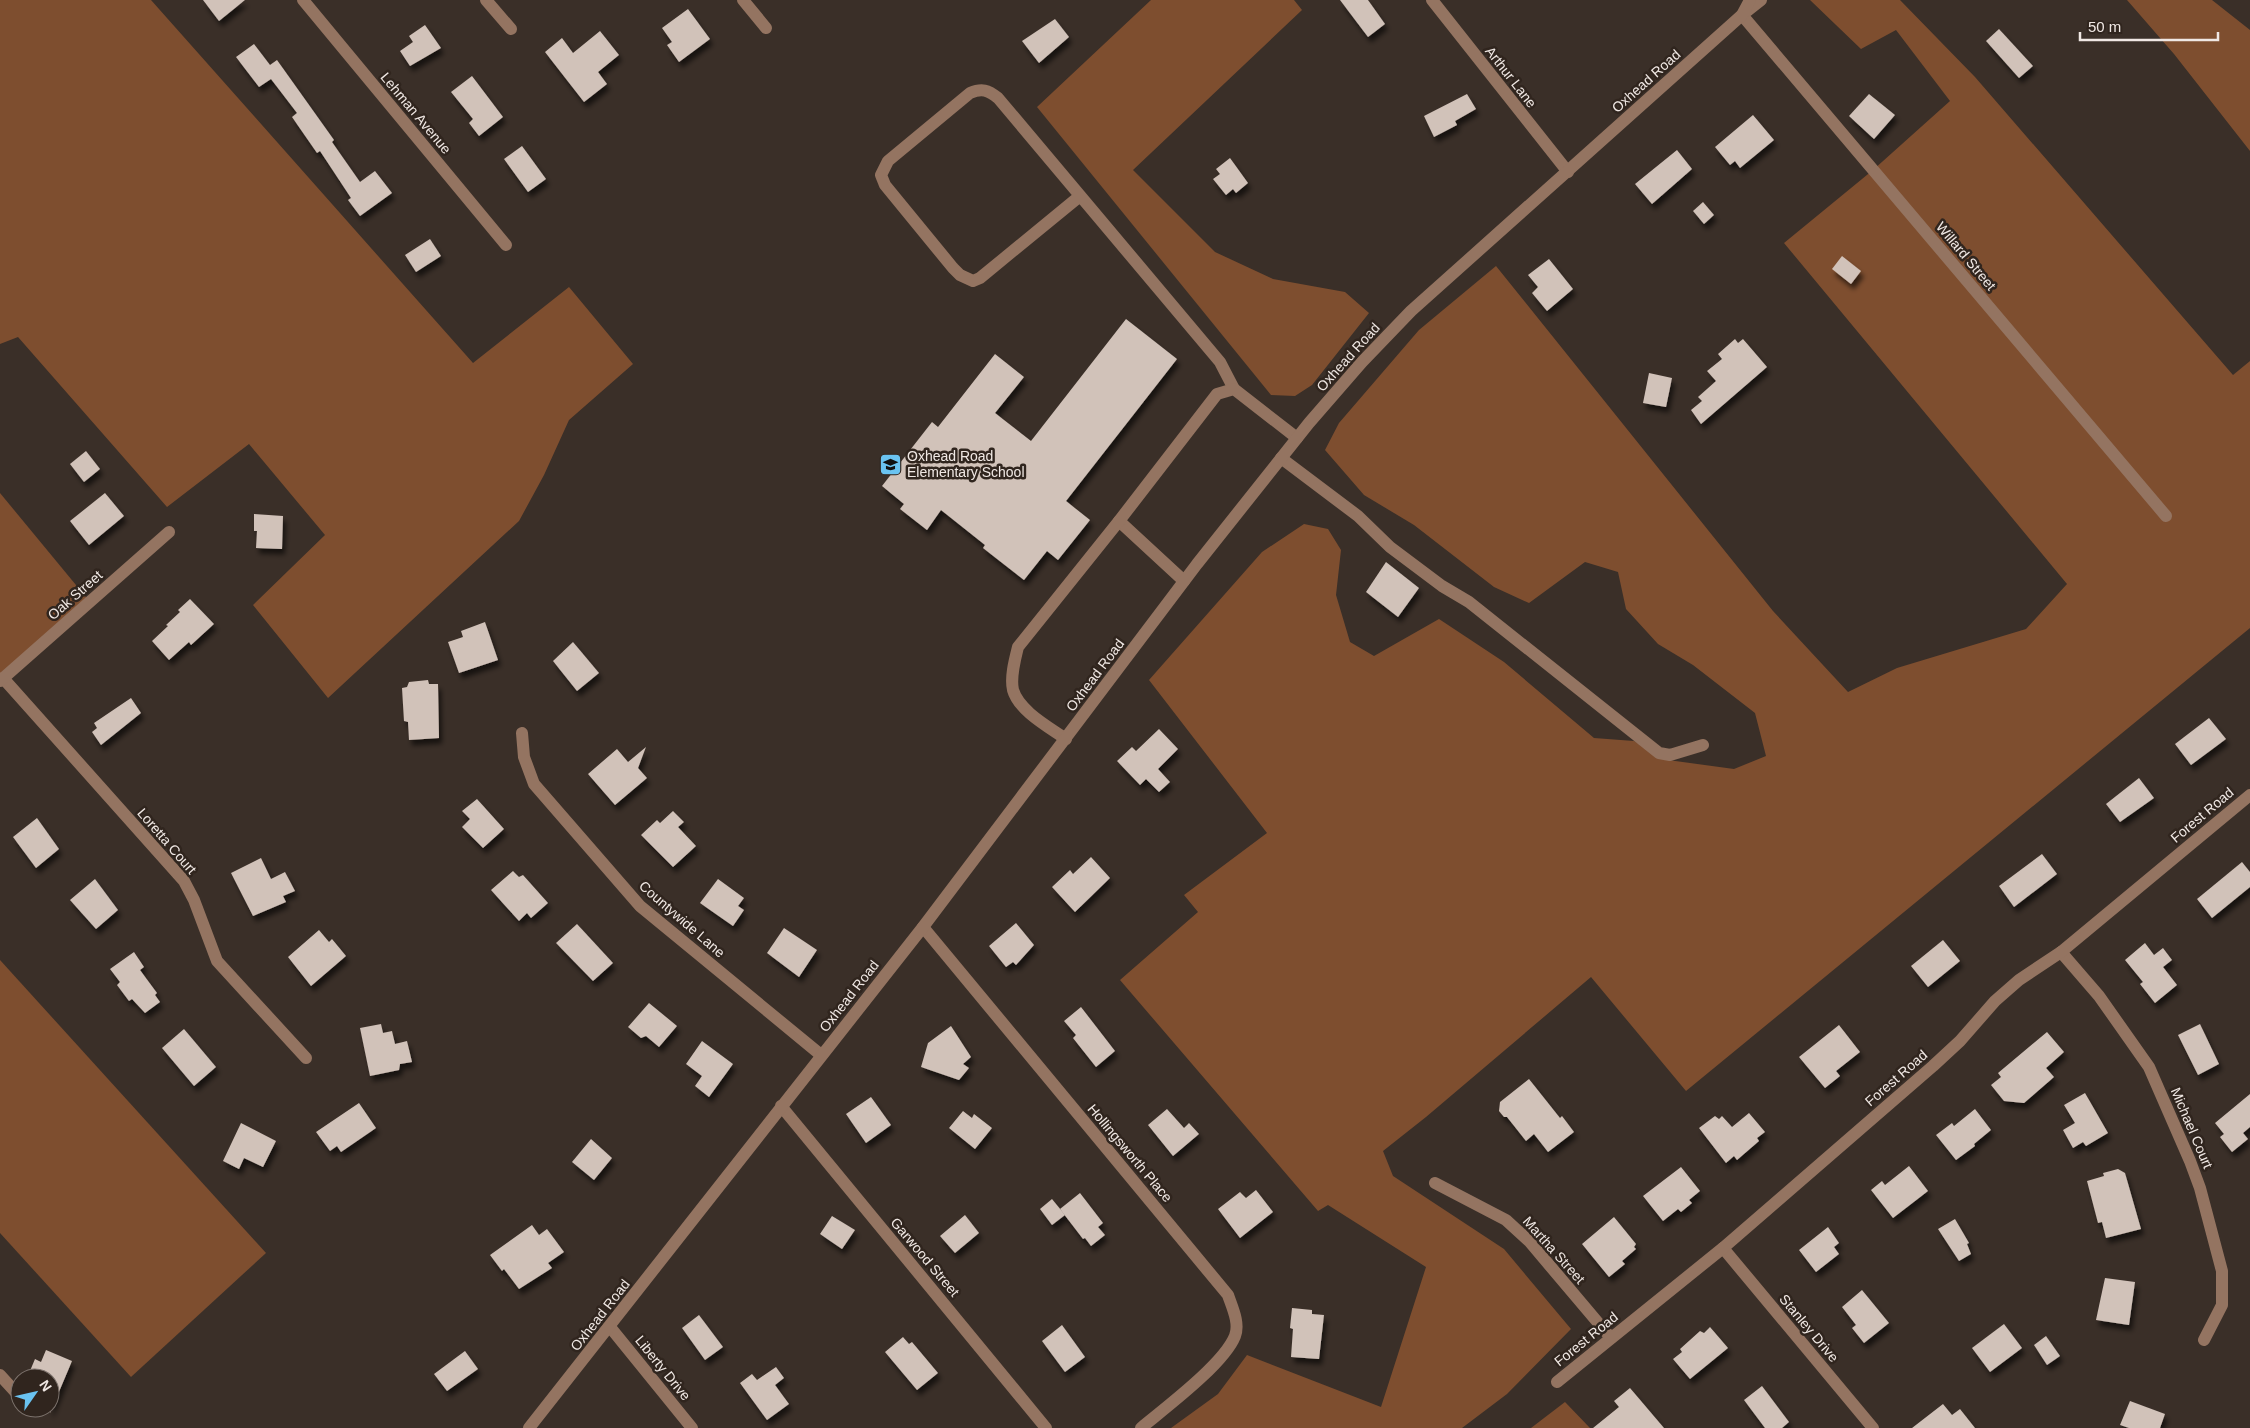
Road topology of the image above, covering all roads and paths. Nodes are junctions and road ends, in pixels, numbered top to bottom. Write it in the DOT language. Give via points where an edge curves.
graph roads {
  1 [pos="303,0"];
  2 [pos="486,0"];
  3 [pos="743,0"];
  4 [pos="1432,0"];
  5 [pos="1750,0"];
  6 [pos="1761,0"];
  7 [pos="1742,15"];
  8 [pos="766,28"];
  9 [pos="511,29"];
  10 [pos="1568,172"];
  11 [pos="1080,196"];
  12 [pos="506,245"];
  13 [pos="1234,390"];
  14 [pos="1297,438"];
  15 [pos="1281,458"];
  16 [pos="2166,516"];
  17 [pos="1119,522"];
  18 [pos="169,532"];
  19 [pos="1184,581"];
  20 [pos="2,680"];
  21 [pos="522,733"];
  22 [pos="1066,739"];
  23 [pos="1702,745"];
  24 [pos="2250,794"];
  25 [pos="923,927"];
  26 [pos="2061,952"];
  27 [pos="821,1055"];
  28 [pos="306,1058"];
  29 [pos="781,1106"];
  30 [pos="1435,1183"];
  31 [pos="1723,1248"];
  32 [pos="610,1327"];
  33 [pos="1610,1338"];
  34 [pos="2204,1340"];
  35 [pos="0,1375"];
  36 [pos="1557,1382"];
  37 [pos="10,1386"];
  38 [pos="529,1428"];
  39 [pos="692,1428"];
  40 [pos="1046,1428"];
  41 [pos="1141,1428"];
  42 [pos="1873,1428"];
  1 -- 12 [label="street, Lehman Avenue"];
  2 -- 9 [label="street"];
  3 -- 8 [label="street"];
  4 -- 10 [label="street, Arthur Lane"];
  5 -- 7 [label="street, Oxhead Road"];
  6 -- 7 [label="street"];
  7 -- 10 [label="street, Oxhead Road"];
  7 -- 16 [label="street, Willard Street"];
  10 -- 14 [label="street, Oxhead Road" via="1411,311"];
  11 -- 11 [label="street" via="989,91 970,93 888,161 881,175 885,185 953,268 973,281"];
  11 -- 13 [label="street" via="1220,362"];
  13 -- 14 [label="street"];
  13 -- 17 [label="street" via="1217,394"];
  14 -- 15 [label="street, Oxhead Road"];
  15 -- 19 [label="street, Oxhead Road"];
  15 -- 23 [label="street" via="1358,516 1390,547 1469,602 1659,753 1670,755"];
  17 -- 19 [label="street"];
  17 -- 22 [label="street" via="1018,647 1013,690 1025,708"];
  18 -- 20 [label="street, Oak Street"];
  19 -- 22 [label="street, Oxhead Road"];
  20 -- 28 [label="street, Loretta Court" via="184,882 217,961"];
  21 -- 27 [label="street, Countywide Lane" via="524,757 534,784 640,906"];
  22 -- 25 [label="street, Oxhead Road"];
  24 -- 26 [label="street, Forest Road"];
  25 -- 27 [label="street, Oxhead Road"];
  25 -- 41 [label="street, Hollingsworth Place" via="1228,1295 1235,1316 1235,1336 1215,1363"];
  26 -- 31 [label="street, Forest Road" via="2019,980 1995,1001 1934,1066"];
  26 -- 34 [label="street, Michael Court" via="2099,996 2149,1067 2190,1160 2222,1271 2222,1305"];
  27 -- 29 [label="street, Oxhead Road"];
  29 -- 32 [label="street, Oxhead Road"];
  29 -- 40 [label="street, Garwood Street"];
  30 -- 33 [label="street, Martha Street" via="1506,1220 1524,1236"];
  31 -- 33 [label="street, Forest Road"];
  31 -- 42 [label="street, Stanley Drive"];
  32 -- 38 [label="street, Oxhead Road"];
  32 -- 39 [label="street, Liberty Drive"];
  33 -- 36 [label="street, Forest Road"];
  35 -- 37 [label="street"];
}
